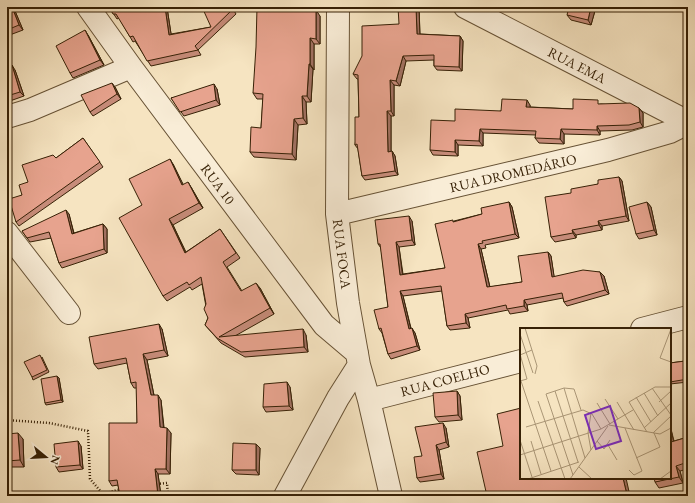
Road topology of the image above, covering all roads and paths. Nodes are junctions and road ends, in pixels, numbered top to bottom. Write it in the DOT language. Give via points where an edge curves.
graph roads {
  1 [pos="88,7"];
  2 [pos="338,7"];
  3 [pos="465,7"];
  4 [pos="131,67"];
  5 [pos="7,117"];
  6 [pos="688,123"];
  7 [pos="336,214"];
  8 [pos="8,237"];
  9 [pos="69,313"];
  10 [pos="688,317"];
  11 [pos="646,328"];
  12 [pos="358,359"];
  13 [pos="520,360"];
  14 [pos="368,400"];
  15 [pos="7,420"];
  16 [pos="152,484"];
  17 [pos="123,488"];
  18 [pos="168,496"];
  19 [pos="285,496"];
  20 [pos="391,496"];
  1 -- 4 [label="street, RUA 10"];
  2 -- 7 [label="street, RUA FOCA"];
  3 -- 6 [label="street, RUA EMA"];
  4 -- 5 [label="street" via="30,110"];
  4 -- 12 [label="street, RUA 10" via="324,324"];
  6 -- 7 [label="street, RUA DROMEDÁRIO" via="670,132 608,150"];
  7 -- 12 [label="street, RUA FOCA"];
  8 -- 9 [label="street"];
  10 -- 11 [label="street"];
  12 -- 14 [label="street, RUA FOCA"];
  12 -- 19 [label="street"];
  13 -- 14 [label="street, RUA COELHO"];
  14 -- 20 [label="street, RUA FOCA"];
  15 -- 17 [label="path" via="88,431 90,479 103,494"];
  16 -- 18 [label="path" via="167,482"];
}
